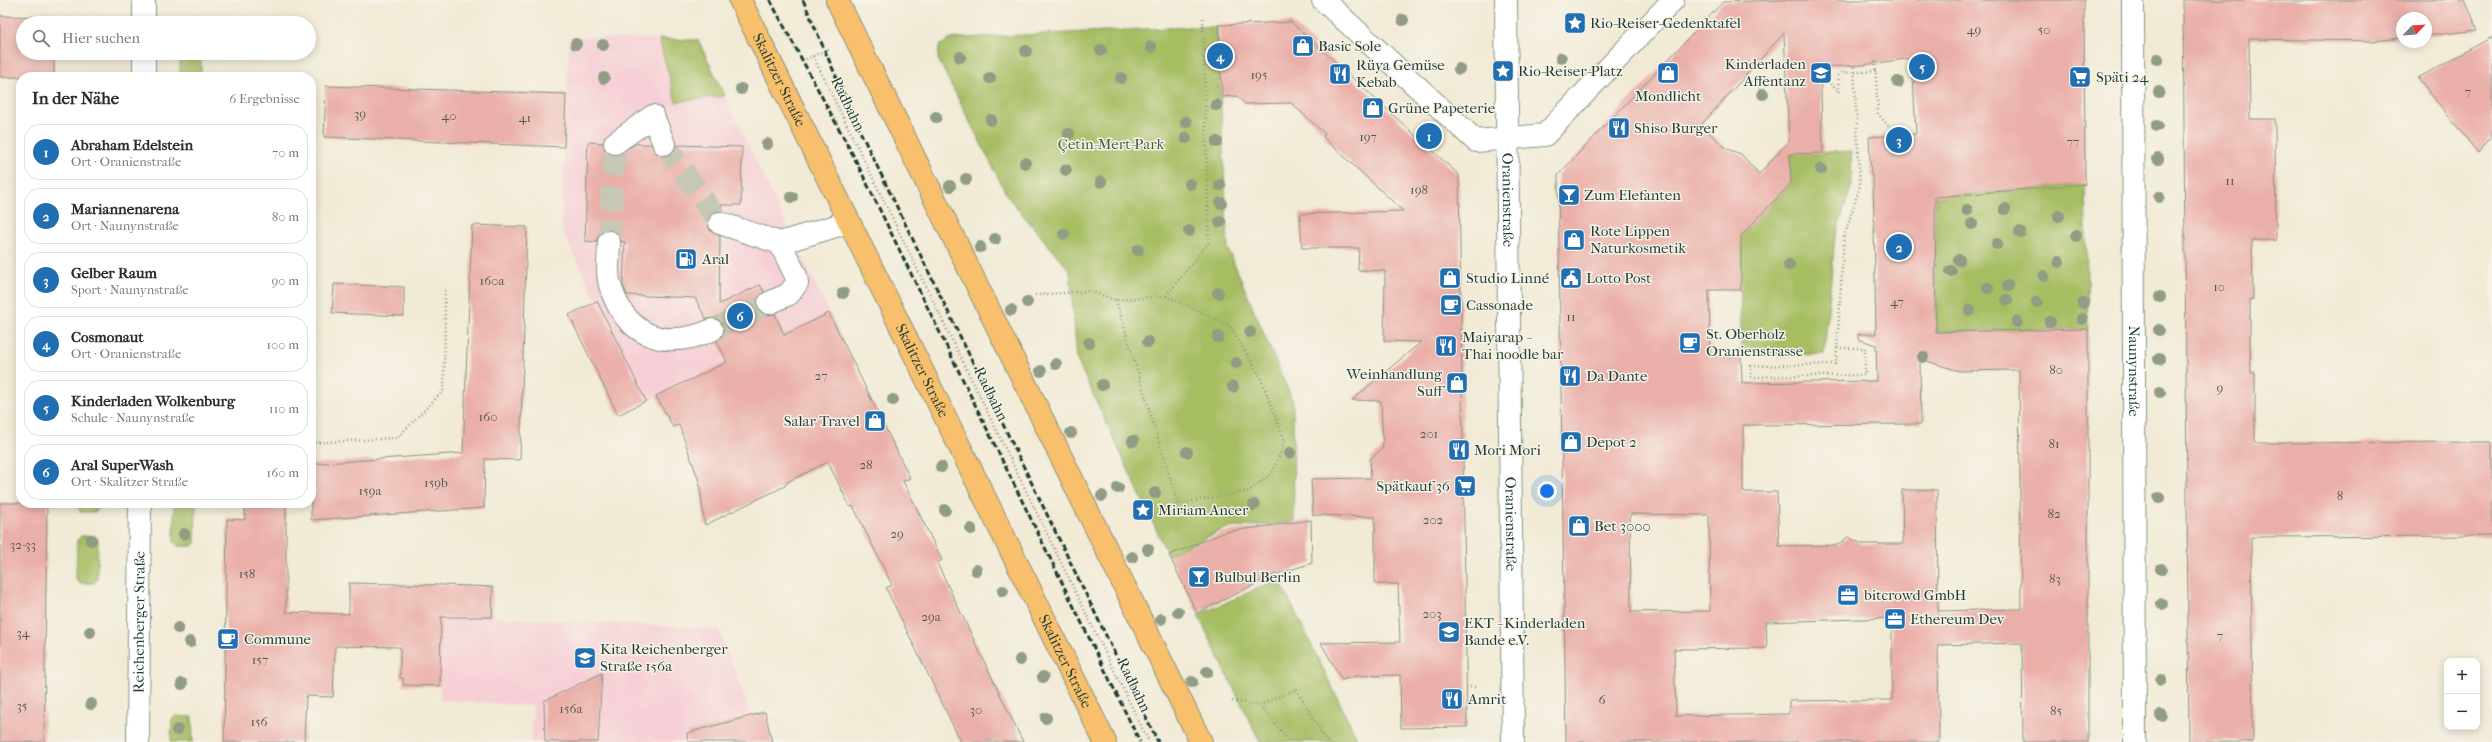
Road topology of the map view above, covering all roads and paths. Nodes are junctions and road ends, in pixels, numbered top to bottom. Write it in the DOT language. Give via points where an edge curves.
graph roads {
  1 [pos="144,0"];
  2 [pos="740,0"];
  3 [pos="837,0"];
  4 [pos="1323,0"];
  5 [pos="1506,0"];
  6 [pos="1674,0"];
  7 [pos="2133,0"];
  8 [pos="144,16"];
  9 [pos="1203,17"];
  10 [pos="836,46"];
  11 [pos="813,56"];
  12 [pos="144,60"];
  13 [pos="1875,61"];
  14 [pos="799,62"];
  15 [pos="1854,66"];
  16 [pos="1876,71"];
  17 [pos="144,72"];
  18 [pos="1854,72"];
  19 [pos="1824,79"];
  20 [pos="1896,135"];
  21 [pos="1507,138"];
  22 [pos="615,143"];
  23 [pos="664,144"];
  24 [pos="849,222"];
  25 [pos="720,223"];
  26 [pos="609,242"];
  27 [pos="780,243"];
  28 [pos="445,290"];
  29 [pos="1035,295"];
  30 [pos="1166,296"];
  31 [pos="1116,300"];
  32 [pos="769,303"];
  33 [pos="712,330"];
  34 [pos="1837,348"];
  35 [pos="316,443"];
  36 [pos="1178,504"];
  37 [pos="140,508"];
  38 [pos="1151,517"];
  39 [pos="1466,687"];
  40 [pos="1475,687"];
  41 [pos="1232,701"];
  42 [pos="1260,705"];
  43 [pos="138,742"];
  44 [pos="1105,742"];
  45 [pos="1149,742"];
  46 [pos="1201,742"];
  47 [pos="1290,742"];
  48 [pos="1327,742"];
  49 [pos="1513,742"];
  50 [pos="2135,742"];
  1 -- 8 [label="street"];
  2 -- 24 [label="main road, Skalitzer Straße"];
  3 -- 46 [label="main road"];
  4 -- 21 [label="street, Oranienstraße" via="1476,141"];
  5 -- 21 [label="street"];
  6 -- 21 [label="street, Oranienstraße" via="1545,135"];
  7 -- 50 [label="street, Naunynstraße"];
  9 -- 30 [label="path" via="1209,242"];
  10 -- 11 [label="path"];
  11 -- 14 [label="path"];
  11 -- 45 [label="path, Radbahn"];
  12 -- 17 [label="street"];
  13 -- 16 [label="path"];
  15 -- 18 [label="path"];
  16 -- 18 [label="path"];
  16 -- 20 [label="path" via="1878,114"];
  18 -- 19 [label="path" via="1838,73 1839,92"];
  18 -- 34 [label="path" via="1860,186 1844,237"];
  21 -- 49 [label="street, Oranienstraße"];
  22 -- 23 [label="street" via="653,116"];
  24 -- 27 [label="street"];
  24 -- 44 [label="main road, Skalitzer Straße"];
  25 -- 27 [label="street"];
  26 -- 33 [label="street" via="609,284 621,313 637,329 655,338 674,341 693,338"];
  27 -- 32 [label="street" via="797,283 789,294"];
  28 -- 35 [label="path" via="444,390 397,438"];
  29 -- 31 [label="path" via="1089,290"];
  30 -- 31 [label="path"];
  30 -- 36 [label="path" via="1229,325 1259,374 1285,441 1272,473 1249,491"];
  31 -- 36 [label="path"];
  34 -- 34 [label="path" via="1865,348 1865,375 1751,377 1751,366 1836,364"];
  36 -- 38 [label="path"];
  37 -- 43 [label="street, Reichenberger Straße"];
  39 -- 40 [label="path"];
  41 -- 42 [label="path"];
  42 -- 47 [label="path"];
  42 -- 48 [label="path" via="1296,688"];
}
